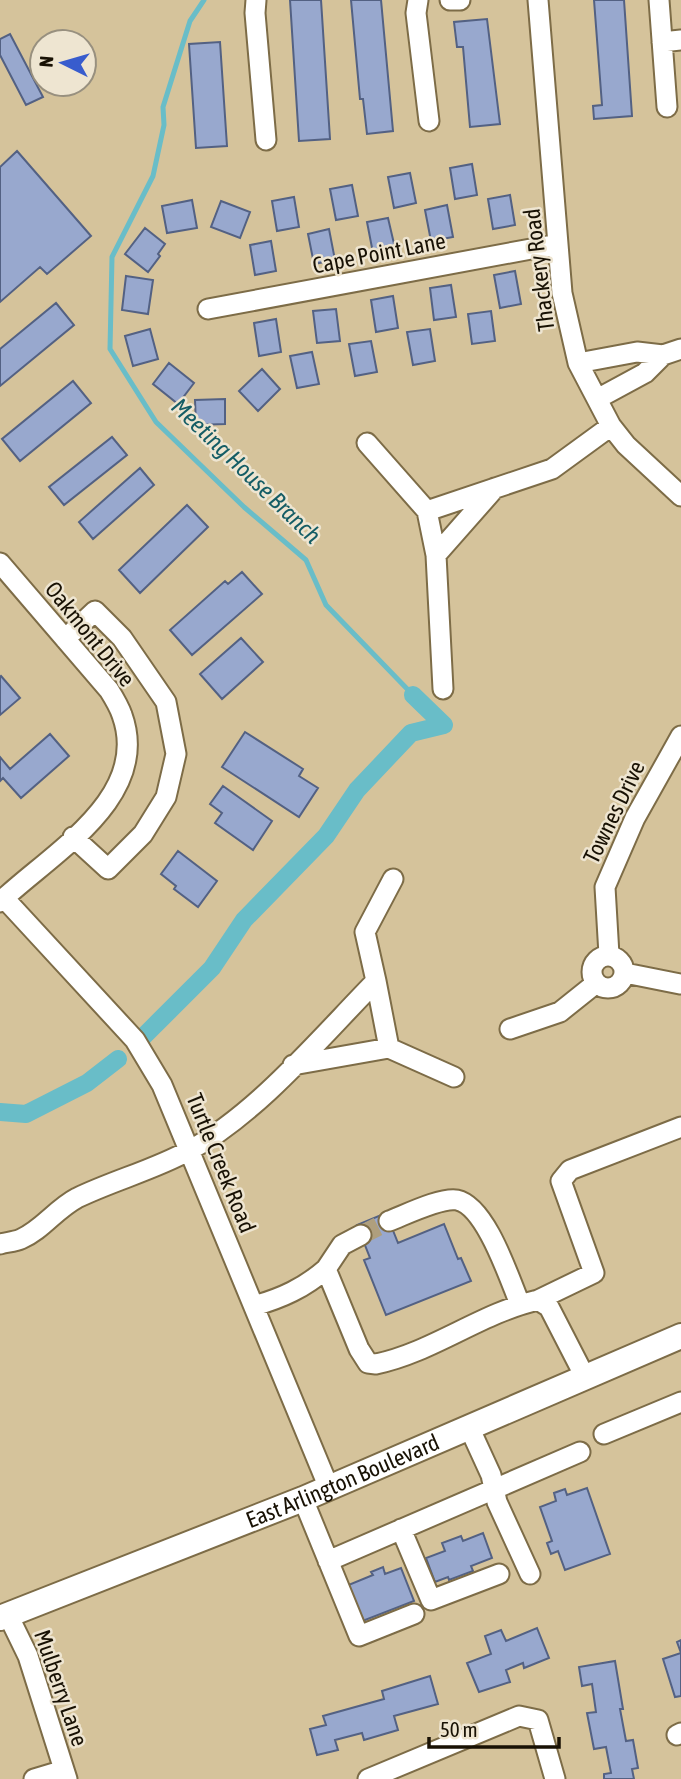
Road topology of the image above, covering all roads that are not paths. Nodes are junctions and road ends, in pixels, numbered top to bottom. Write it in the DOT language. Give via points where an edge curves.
graph roads {
  1 [pos="256,0"];
  2 [pos="418,0"];
  3 [pos="450,0"];
  4 [pos="460,0"];
  5 [pos="538,0"];
  6 [pos="659,0"];
  7 [pos="671,41"];
  8 [pos="667,107"];
  9 [pos="429,121"];
  10 [pos="266,140"];
  11 [pos="558,244"];
  12 [pos="208,309"];
  13 [pos="672,352"];
  14 [pos="578,363"];
  15 [pos="597,400"];
  16 [pos="611,426"];
  17 [pos="367,443"];
  18 [pos="495,488"];
  19 [pos="681,496"];
  20 [pos="427,511"];
  21 [pos="436,555"];
  22 [pos="0,563"];
  23 [pos="65,639"];
  24 [pos="443,689"];
  25 [pos="681,736"];
  26 [pos="73,837"];
  27 [pos="393,879"];
  28 [pos="2,900"];
  29 [pos="609,955"];
  30 [pos="625,973"];
  31 [pos="376,981"];
  32 [pos="595,984"];
  33 [pos="680,984"];
  34 [pos="510,1029"];
  35 [pos="389,1048"];
  36 [pos="293,1065"];
  37 [pos="454,1077"];
  38 [pos="681,1127"];
  39 [pos="190,1150"];
  40 [pos="389,1222"];
  41 [pos="361,1235"];
  42 [pos="0,1244"];
  43 [pos="326,1269"];
  44 [pos="529,1302"];
  45 [pos="254,1306"];
  46 [pos="681,1336"];
  47 [pos="585,1377"];
  48 [pos="681,1402"];
  49 [pos="469,1427"];
  50 [pos="604,1434"];
  51 [pos="580,1452"];
  52 [pos="329,1488"];
  53 [pos="494,1488"];
  54 [pos="303,1499"];
  55 [pos="401,1529"];
  56 [pos="328,1560"];
  57 [pos="499,1574"];
  58 [pos="530,1574"];
  59 [pos="414,1614"];
  60 [pos="4,1617"];
  61 [pos="65,1774"];
  62 [pos="34,1779"];
  63 [pos="368,1779"];
  64 [pos="555,1779"];
  1 -- 10 [label="street"];
  2 -- 9 [label="street"];
  3 -- 4 [label="street"];
  5 -- 11 [label="street, Thackery Road"];
  6 -- 7 [label="street"];
  7 -- 8 [label="street"];
  11 -- 12 [label="street, Cape Point Lane"];
  11 -- 14 [label="street, Thackery Road" via="562,293"];
  13 -- 14 [label="street" via="637,352"];
  13 -- 15 [label="street"];
  14 -- 15 [label="street, Thackery Road"];
  15 -- 16 [label="street, Thackery Road"];
  16 -- 18 [label="street" via="552,469"];
  16 -- 19 [label="street, Thackery Road" via="647,467"];
  17 -- 20 [label="street"];
  18 -- 20 [label="street"];
  18 -- 21 [label="street"];
  20 -- 21 [label="street"];
  21 -- 24 [label="street"];
  22 -- 23 [label="street, Oakmont Drive"];
  23 -- 26 [label="street, Oakmont Drive" via="109,691 122,715 128,749 121,779 98,816"];
  23 -- 26 [label="street" via="95,611 122,638 166,702 177,754 166,797 143,834 108,869"];
  25 -- 29 [label="street, Townes Drive" via="635,818 605,887"];
  26 -- 28 [label="street, Oakmont Drive"];
  27 -- 31 [label="street" via="365,932"];
  28 -- 39 [label="street, Turtle Creek Road" via="135,1040 163,1085"];
  29 -- 30 [label="street" via="621,961"];
  29 -- 32 [label="street" via="596,960 591,972"];
  30 -- 32 [label="street" via="620,985 607,990"];
  30 -- 33 [label="street"];
  31 -- 35 [label="street"];
  31 -- 36 [label="street"];
  32 -- 34 [label="street" via="560,1012"];
  35 -- 36 [label="street"];
  35 -- 37 [label="street"];
  36 -- 39 [label="street" via="229,1126"];
  38 -- 44 [label="street" via="569,1170 561,1181 594,1273"];
  39 -- 42 [label="street" via="76,1199 38,1229"];
  39 -- 45 [label="street, Turtle Creek Road"];
  40 -- 44 [label="street" via="439,1202 455,1199 469,1205"];
  41 -- 43 [label="street" via="342,1245"];
  43 -- 44 [label="street" via="368,1363 388,1361"];
  43 -- 45 [label="street" via="286,1297"];
  44 -- 47 [label="street" via="549,1307"];
  45 -- 52 [label="street, Turtle Creek Road"];
  46 -- 47 [label="main road, East Arlington Boulevard"];
  47 -- 49 [label="main road, East Arlington Boulevard"];
  48 -- 50 [label="street"];
  49 -- 52 [label="main road, East Arlington Boulevard"];
  49 -- 53 [label="street"];
  51 -- 53 [label="street"];
  52 -- 54 [label="main road, East Arlington Boulevard"];
  53 -- 55 [label="street"];
  53 -- 58 [label="street"];
  54 -- 56 [label="street"];
  54 -- 60 [label="main road, East Arlington Boulevard"];
  55 -- 56 [label="street"];
  55 -- 57 [label="street" via="431,1600"];
  56 -- 59 [label="street" via="359,1636"];
  60 -- 61 [label="street, Mulberry Lane" via="28,1656"];
  61 -- 62 [label="street"];
  63 -- 64 [label="street" via="519,1716 538,1720"];
}
